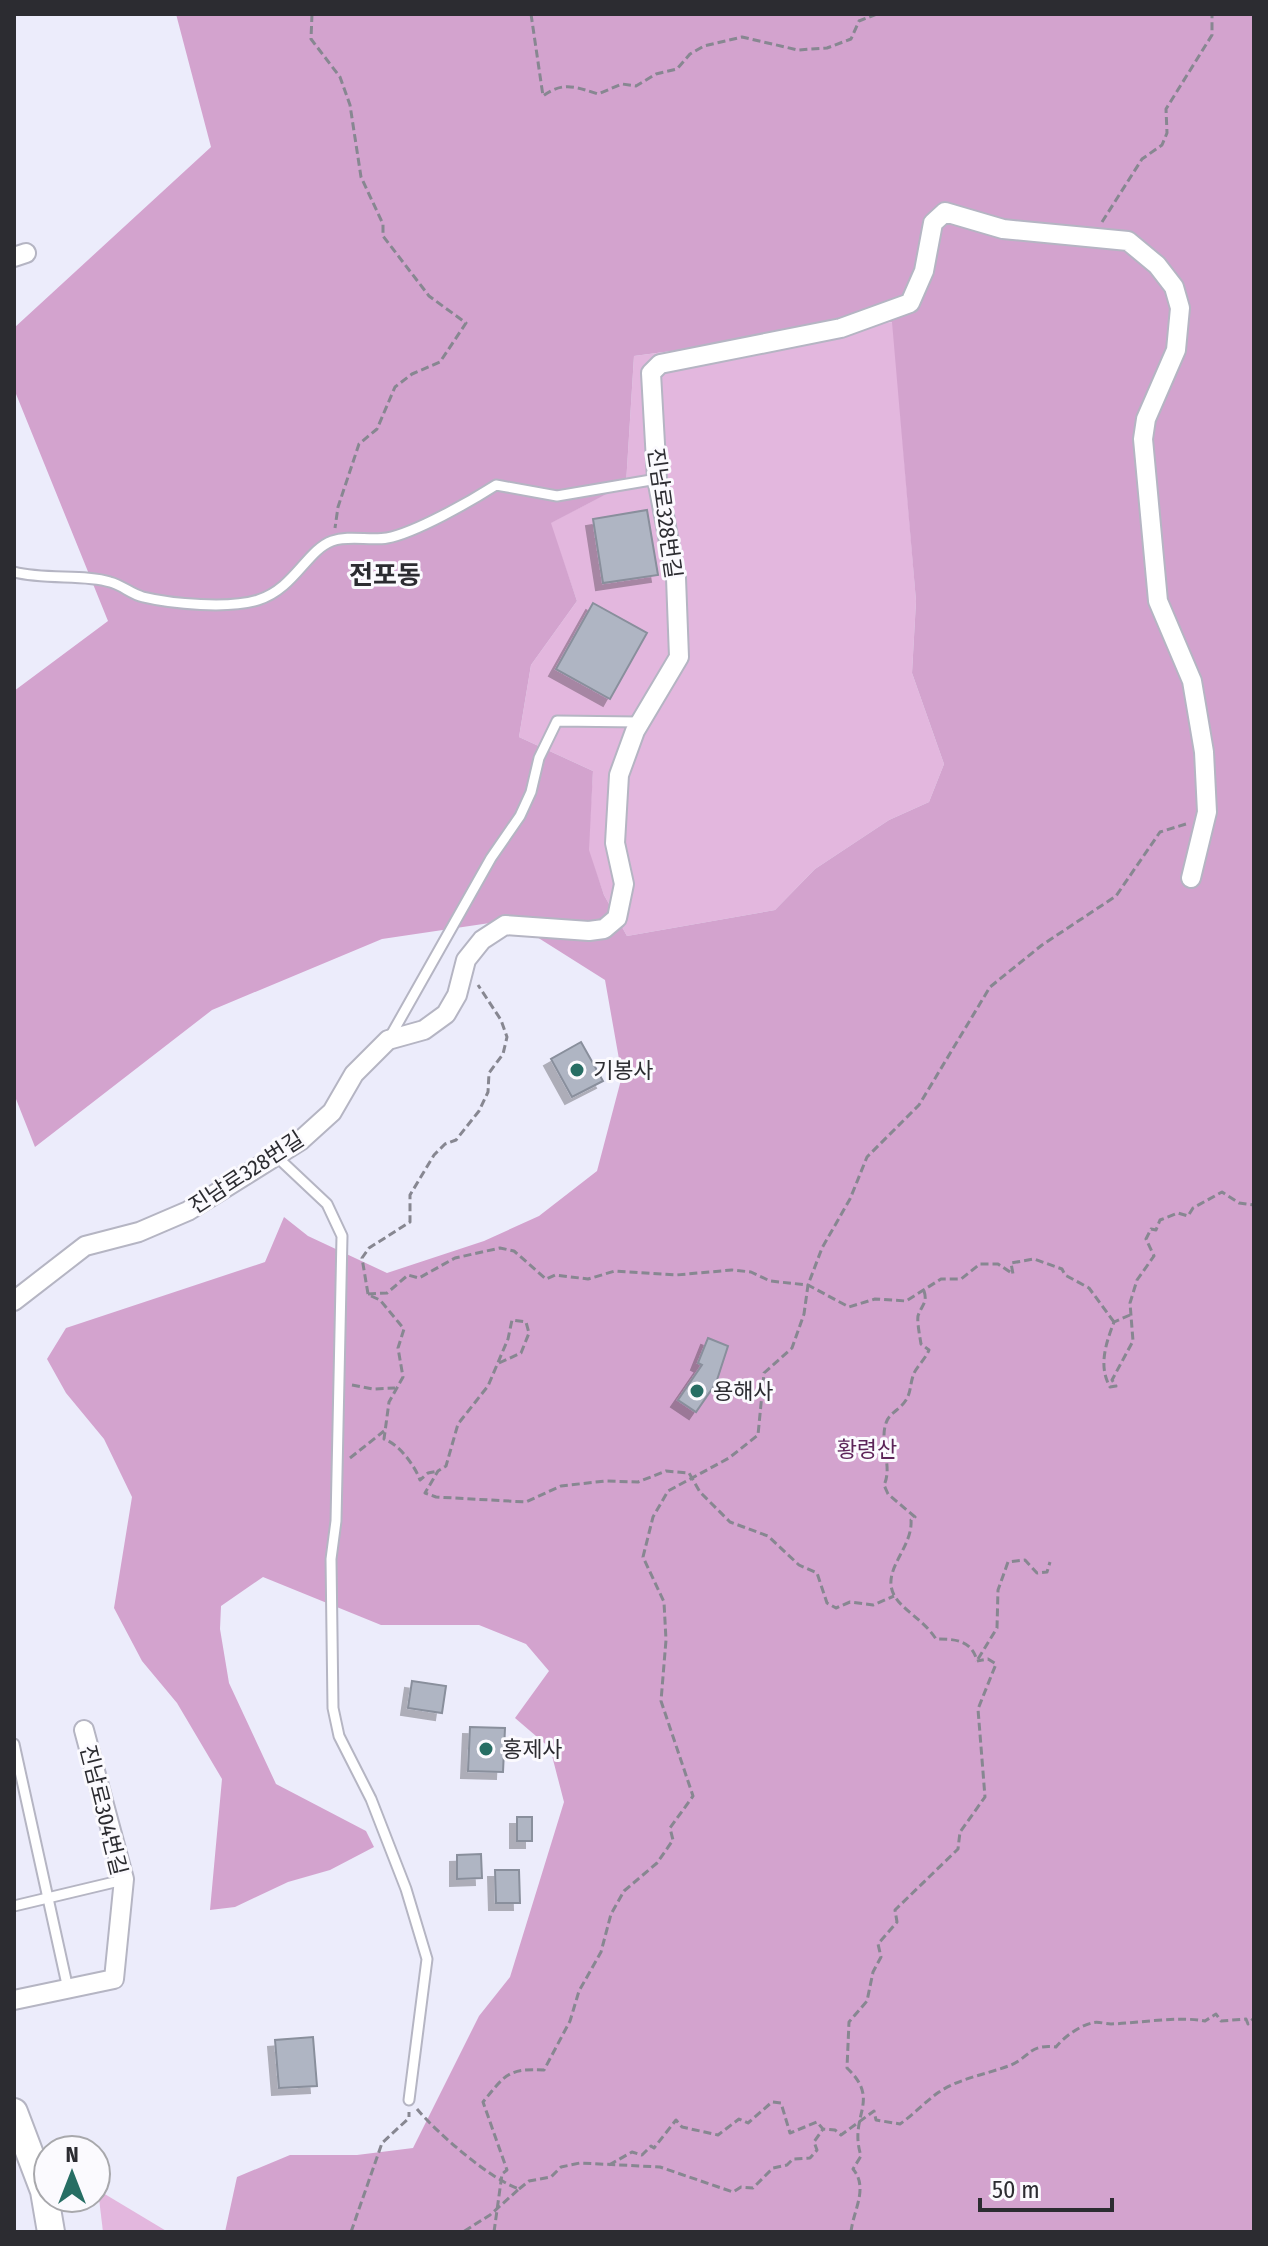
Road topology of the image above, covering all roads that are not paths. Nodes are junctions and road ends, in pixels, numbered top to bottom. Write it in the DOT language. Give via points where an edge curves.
graph roads {
  1 [pos="657,479"];
  2 [pos="14,572"];
  3 [pos="640,722"];
  4 [pos="1191,878"];
  5 [pos="388,1040"];
  6 [pos="276,1156"];
  7 [pos="14,1301"];
  8 [pos="84,1730"];
  9 [pos="14,1744"];
  10 [pos="124,1879"];
  11 [pos="50,1897"];
  12 [pos="14,1906"];
  13 [pos="68,1989"];
  14 [pos="14,2000"];
  15 [pos="409,2100"];
  16 [pos="14,2112"];
  17 [pos="51,2232"];
  1 -- 2 [label="lane" via="557,496 496,485 388,538 334,540 280,588 259,600 236,604 166,602 109,581"];
  1 -- 3 [label="street, 진남로328번길" via="676,578 679,657"];
  1 -- 4 [label="street, 진남로328번길" via="651,373 660,364 841,328 910,303 924,271 933,223 945,212 1003,229 1128,241 1157,265 1174,287 1180,308 1176,350 1146,419 1143,439 1158,601 1192,681 1204,752 1205,819"];
  3 -- 5 [label="lane" via="557,721 520,816"];
  3 -- 5 [label="street, 진남로328번길" via="619,775 615,843 624,884 617,918 604,929 589,931 505,925 482,940 466,960 446,1014 424,1030"];
  5 -- 6 [label="street, 진남로328번길" via="354,1074 332,1112"];
  6 -- 7 [label="street, 진남로328번길" via="188,1211 139,1232 85,1246"];
  6 -- 15 [label="lane" via="327,1204 342,1236 331,1559 333,1708 339,1736 371,1799 406,1889 427,1959"];
  8 -- 10 [label="street, 진남로304번길"];
  9 -- 11 [label="lane"];
  10 -- 11 [label="lane"];
  10 -- 13 [label="street, 진남로304번길" via="114,1979"];
  11 -- 12 [label="lane"];
  11 -- 13 [label="lane"];
  13 -- 14 [label="street, 진남로304번길"];
  16 -- 17 [label="main road" via="44,2191"];
}
